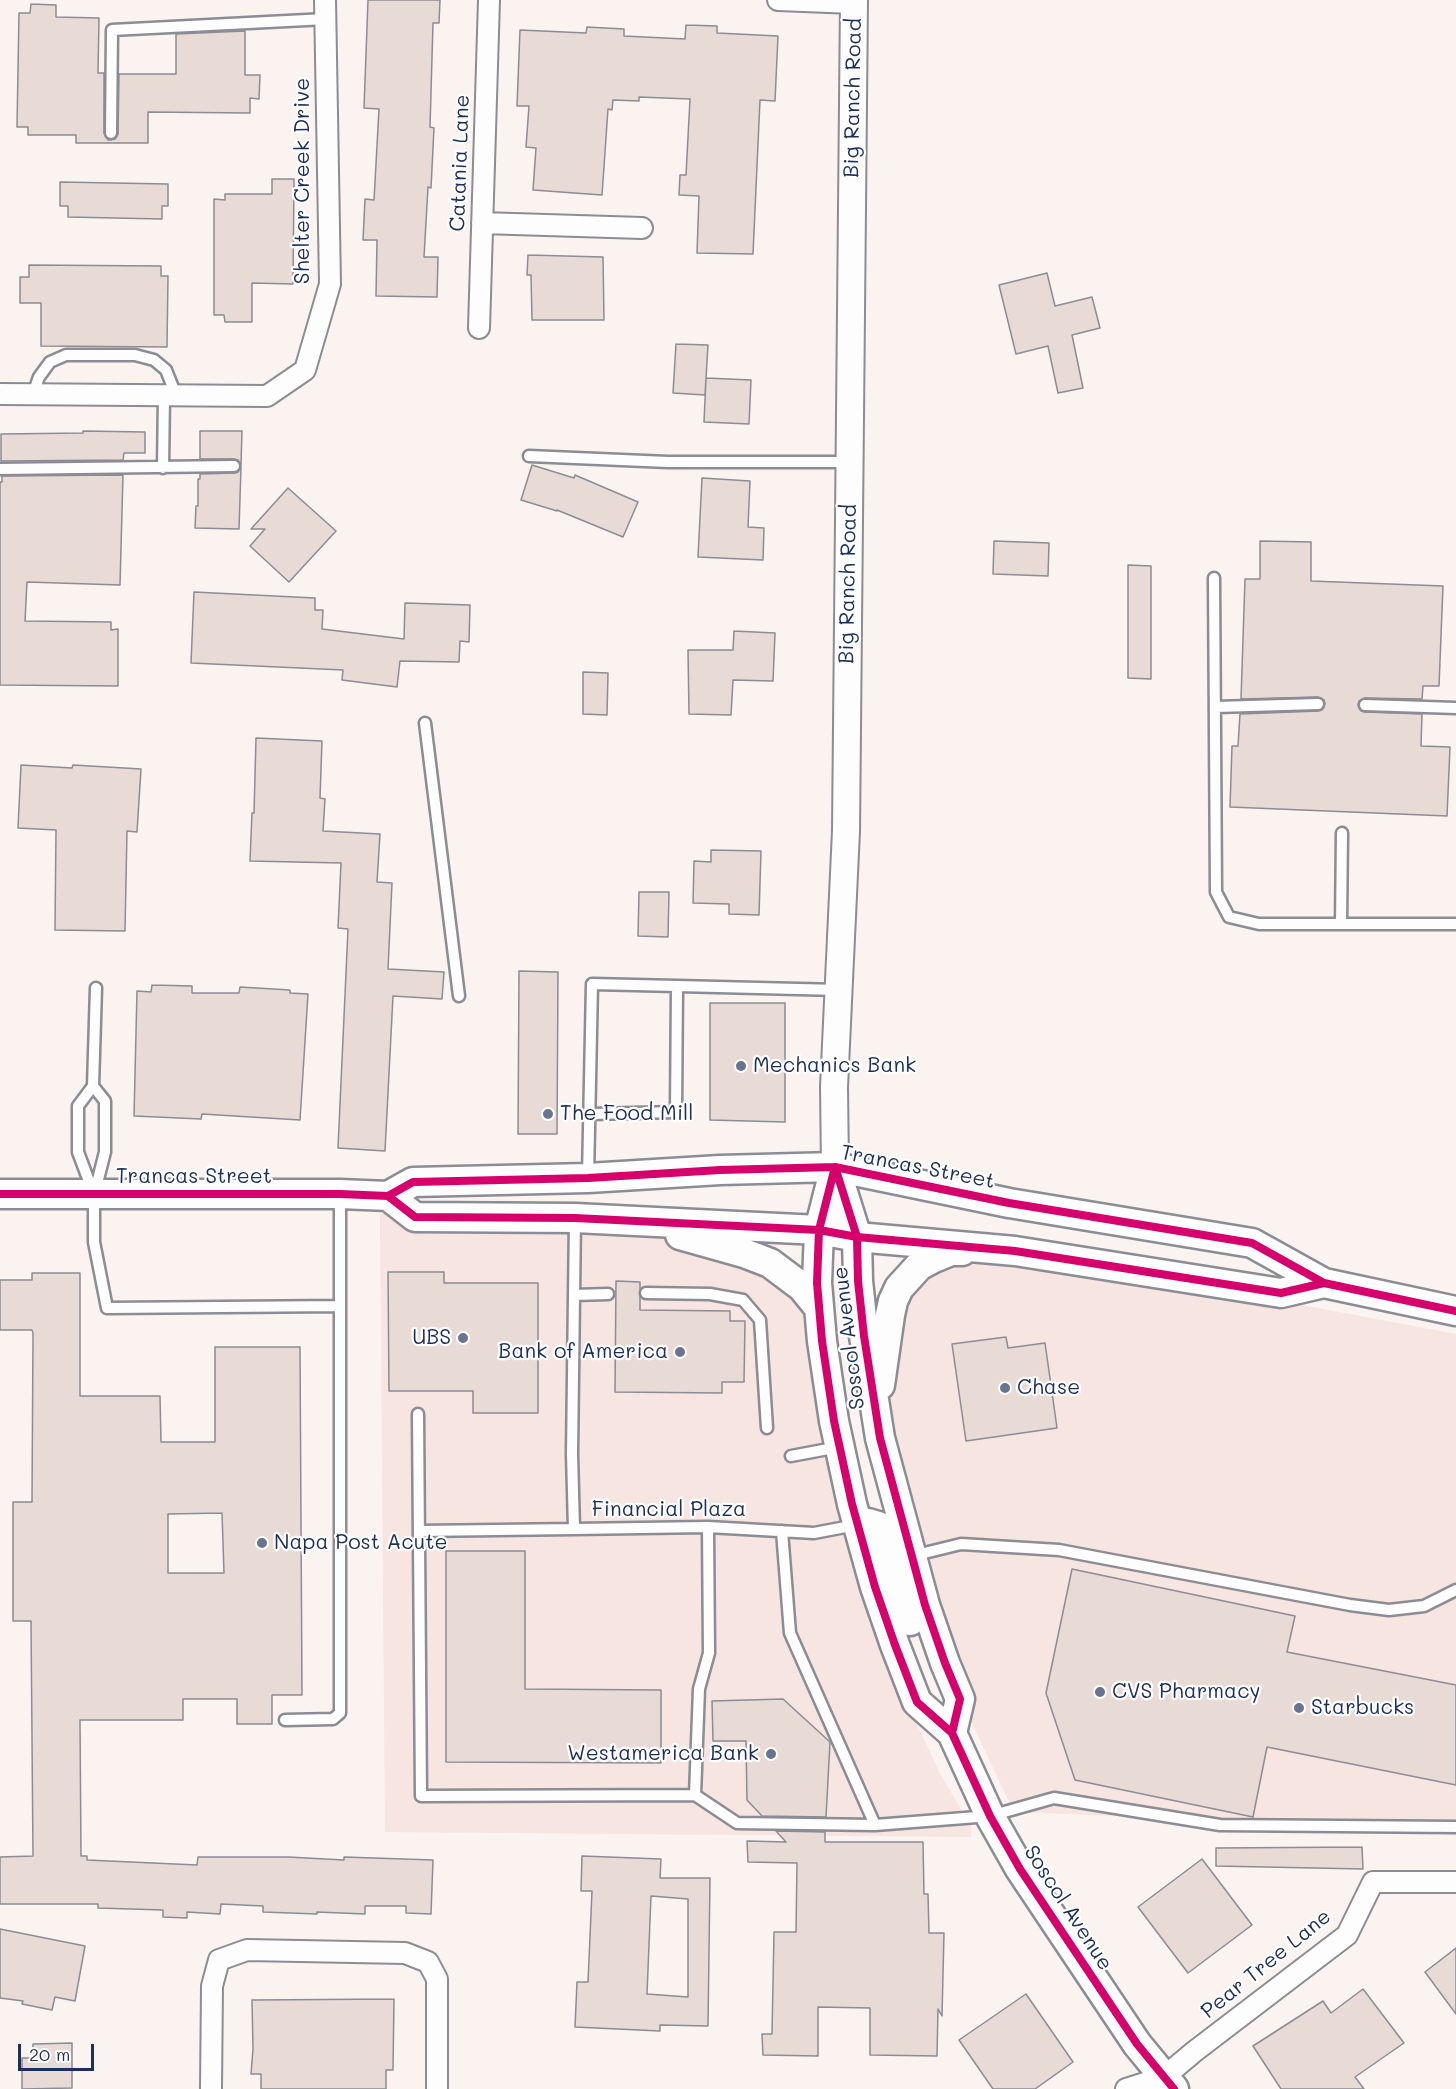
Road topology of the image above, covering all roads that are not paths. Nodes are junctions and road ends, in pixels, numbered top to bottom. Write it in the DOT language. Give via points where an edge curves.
graph roads {
  1 [pos="489,0"];
  2 [pos="778,0"];
  3 [pos="854,2"];
  4 [pos="326,10"];
  5 [pos="111,133"];
  6 [pos="482,223"];
  7 [pos="642,228"];
  8 [pos="479,328"];
  9 [pos="0,393"];
  10 [pos="33,394"];
  11 [pos="170,395"];
  12 [pos="529,456"];
  13 [pos="849,462"];
  14 [pos="234,466"];
  15 [pos="163,468"];
  16 [pos="0,469"];
  17 [pos="1214,578"];
  18 [pos="1318,704"];
  19 [pos="1365,705"];
  20 [pos="1216,707"];
  21 [pos="1456,708"];
  22 [pos="425,723"];
  23 [pos="1342,833"];
  24 [pos="1341,924"];
  25 [pos="1456,924"];
  26 [pos="677,986"];
  27 [pos="96,988"];
  28 [pos="839,990"];
  29 [pos="459,996"];
  30 [pos="93,1086"];
  31 [pos="591,1114"];
  32 [pos="835,1167"];
  33 [pos="588,1178"];
  34 [pos="0,1194"];
  35 [pos="340,1194"];
  36 [pos="94,1195"];
  37 [pos="388,1197"];
  38 [pos="574,1218"];
  39 [pos="819,1230"];
  40 [pos="857,1237"];
  41 [pos="1015,1251"];
  42 [pos="1324,1283"];
  43 [pos="646,1293"];
  44 [pos="609,1294"];
  45 [pos="574,1295"];
  46 [pos="339,1306"];
  47 [pos="819,1308"];
  48 [pos="1456,1311"];
  49 [pos="418,1414"];
  50 [pos="876,1414"];
  51 [pos="767,1428"];
  52 [pos="840,1447"];
  53 [pos="791,1456"];
  54 [pos="858,1524"];
  55 [pos="708,1527"];
  56 [pos="574,1529"];
  57 [pos="419,1531"];
  58 [pos="782,1531"];
  59 [pos="911,1556"];
  60 [pos="1456,1590"];
  61 [pos="945,1663"];
  62 [pos="285,1720"];
  63 [pos="952,1733"];
  64 [pos="695,1795"];
  65 [pos="990,1816"];
  66 [pos="875,1825"];
  67 [pos="1456,1827"];
  68 [pos="1456,1882"];
  69 [pos="1165,2085"];
  70 [pos="211,2089"];
  71 [pos="437,2089"];
  72 [pos="1126,2089"];
  1 -- 6 [label="street, Catania Lane"];
  2 -- 3 [label="street"];
  3 -- 13 [label="street, Big Ranch Road"];
  4 -- 5 [label="lane" via="112,30"];
  4 -- 11 [label="street, Shelter Creek Drive" via="330,284 305,370 267,396"];
  6 -- 7 [label="street"];
  6 -- 8 [label="street, Catania Lane"];
  9 -- 10 [label="street, Shelter Creek Drive"];
  10 -- 11 [label="street, Shelter Creek Drive"];
  10 -- 11 [label="lane" via="50,362 66,355 135,355 154,360 166,370"];
  11 -- 15 [label="lane"];
  12 -- 13 [label="lane" via="668,462"];
  13 -- 28 [label="street, Big Ranch Road" via="846,831"];
  14 -- 15 [label="lane"];
  15 -- 16 [label="lane"];
  17 -- 20 [label="lane"];
  18 -- 20 [label="lane"];
  19 -- 21 [label="lane"];
  20 -- 24 [label="lane" via="1216,892 1228,917 1259,924"];
  22 -- 29 [label="lane"];
  23 -- 24 [label="lane"];
  24 -- 25 [label="lane"];
  26 -- 28 [label="lane"];
  26 -- 31 [label="lane" via="676,1112"];
  26 -- 31 [label="lane" via="592,984"];
  27 -- 30 [label="lane"];
  28 -- 32 [label="street, Big Ranch Road"];
  30 -- 36 [label="lane" via="105,1101 105,1152"];
  30 -- 36 [label="lane" via="78,1106 78,1152"];
  31 -- 33 [label="lane"];
  32 -- 33 [label="main road, Trancas Street"];
  32 -- 39 [label="main road, Soscol Avenue"];
  32 -- 40 [label="main road, Soscol Avenue"];
  32 -- 42 [label="main road, Trancas Street" via="1009,1203 1252,1243"];
  33 -- 37 [label="main road, Trancas Street" via="413,1182"];
  34 -- 36 [label="main road, Trancas Street"];
  35 -- 36 [label="main road, Trancas Street"];
  35 -- 37 [label="main road, Trancas Street"];
  35 -- 46 [label="lane"];
  36 -- 46 [label="lane" via="93,1242 108,1308"];
  37 -- 38 [label="main road, Trancas Street" via="415,1216"];
  38 -- 39 [label="main road, Trancas Street"];
  38 -- 45 [label="lane, Financial Plaza"];
  38 -- 47 [label="main road" via="653,1228 758,1257 792,1278"];
  39 -- 40 [label="main road, Trancas Street"];
  39 -- 47 [label="main road, Soscol Avenue"];
  40 -- 41 [label="main road, Trancas Street"];
  40 -- 50 [label="main road, Soscol Avenue" via="861,1315"];
  41 -- 42 [label="main road, Trancas Street" via="1281,1293"];
  41 -- 50 [label="main road" via="951,1251 919,1266 908,1276 893,1301"];
  42 -- 48 [label="main road, Trancas Street"];
  43 -- 51 [label="lane" via="710,1294 743,1300 760,1320"];
  44 -- 45 [label="lane"];
  45 -- 56 [label="lane, Financial Plaza"];
  46 -- 62 [label="lane" via="340,1713 333,1719"];
  47 -- 52 [label="main road, Soscol Avenue"];
  49 -- 57 [label="lane"];
  50 -- 59 [label="main road, Soscol Avenue"];
  52 -- 53 [label="lane"];
  52 -- 54 [label="main road, Soscol Avenue"];
  54 -- 58 [label="lane, Financial Plaza" via="814,1533"];
  54 -- 61 [label="main road" via="878,1526 918,1643 933,1660"];
  54 -- 63 [label="main road, Soscol Avenue" via="882,1607 917,1701"];
  55 -- 56 [label="lane, Financial Plaza"];
  55 -- 58 [label="lane, Financial Plaza"];
  55 -- 64 [label="lane" via="709,1653 699,1689"];
  56 -- 57 [label="lane"];
  57 -- 64 [label="lane" via="421,1796"];
  58 -- 66 [label="lane" via="790,1634"];
  59 -- 60 [label="lane" via="961,1544 1059,1550 1389,1610 1424,1606"];
  59 -- 61 [label="main road, Soscol Avenue"];
  61 -- 63 [label="main road, Soscol Avenue" via="960,1699"];
  63 -- 65 [label="main road, Soscol Avenue"];
  64 -- 66 [label="lane" via="737,1823"];
  65 -- 66 [label="lane"];
  65 -- 67 [label="lane" via="1054,1798 1220,1825"];
  65 -- 69 [label="main road, Soscol Avenue" via="1020,1869"];
  68 -- 69 [label="street, Pear Tree Lane" via="1373,1882 1347,1935"];
  69 -- 72 [label="street, Pear Tree Lane"];
  70 -- 71 [label="street" via="212,1986 219,1960 247,1950 405,1953 428,1962 437,1979"];
}
